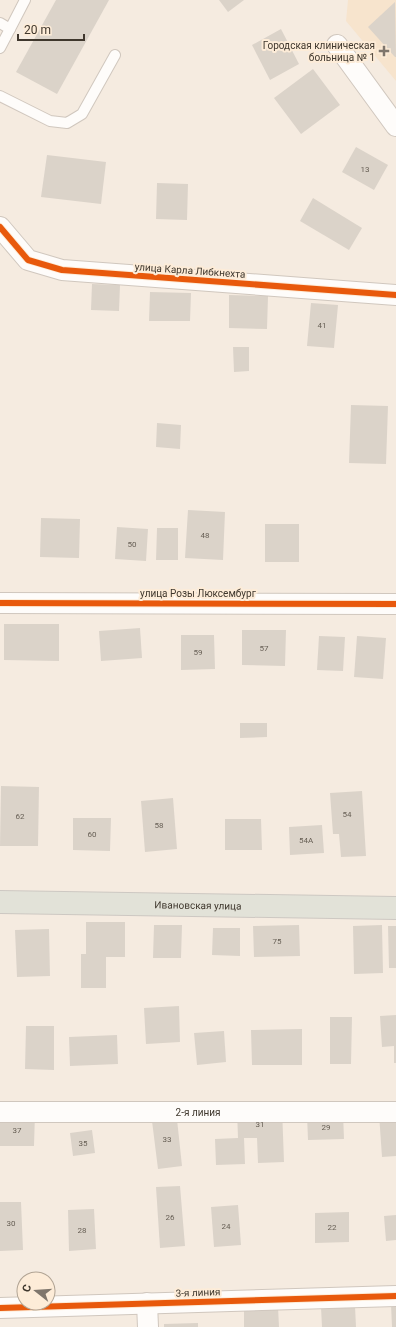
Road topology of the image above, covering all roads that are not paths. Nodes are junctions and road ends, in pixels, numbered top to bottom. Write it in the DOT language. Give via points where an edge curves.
graph roads {
  1 [pos="25,0"];
  2 [pos="0,23"];
  3 [pos="10,29"];
  4 [pos="337,45"];
  5 [pos="0,48"];
  6 [pos="115,55"];
  7 [pos="0,96"];
  8 [pos="396,126"];
  9 [pos="0,227"];
  10 [pos="396,295"];
  11 [pos="0,603"];
  12 [pos="396,604"];
  13 [pos="0,902"];
  14 [pos="396,908"];
  15 [pos="0,1112"];
  16 [pos="396,1112"];
  17 [pos="396,1296"];
  18 [pos="147,1303"];
  19 [pos="0,1308"];
  20 [pos="148,1327"];
  1 -- 3 [label="lane"];
  2 -- 3 [label="lane"];
  3 -- 5 [label="lane"];
  4 -- 8 [label="street"];
  6 -- 7 [label="lane" via="82,114 67,123 50,121"];
  9 -- 10 [label="street, улица Карла Либкнехта" via="28,260 62,270"];
  11 -- 12 [label="street, улица Розы Люксембург"];
  13 -- 14 [label="main road, Ивановская улица"];
  15 -- 16 [label="street, 2-я линия"];
  17 -- 18 [label="street, 3-я линия"];
  18 -- 19 [label="street, 3-я линия"];
  18 -- 20 [label="street"];
}
